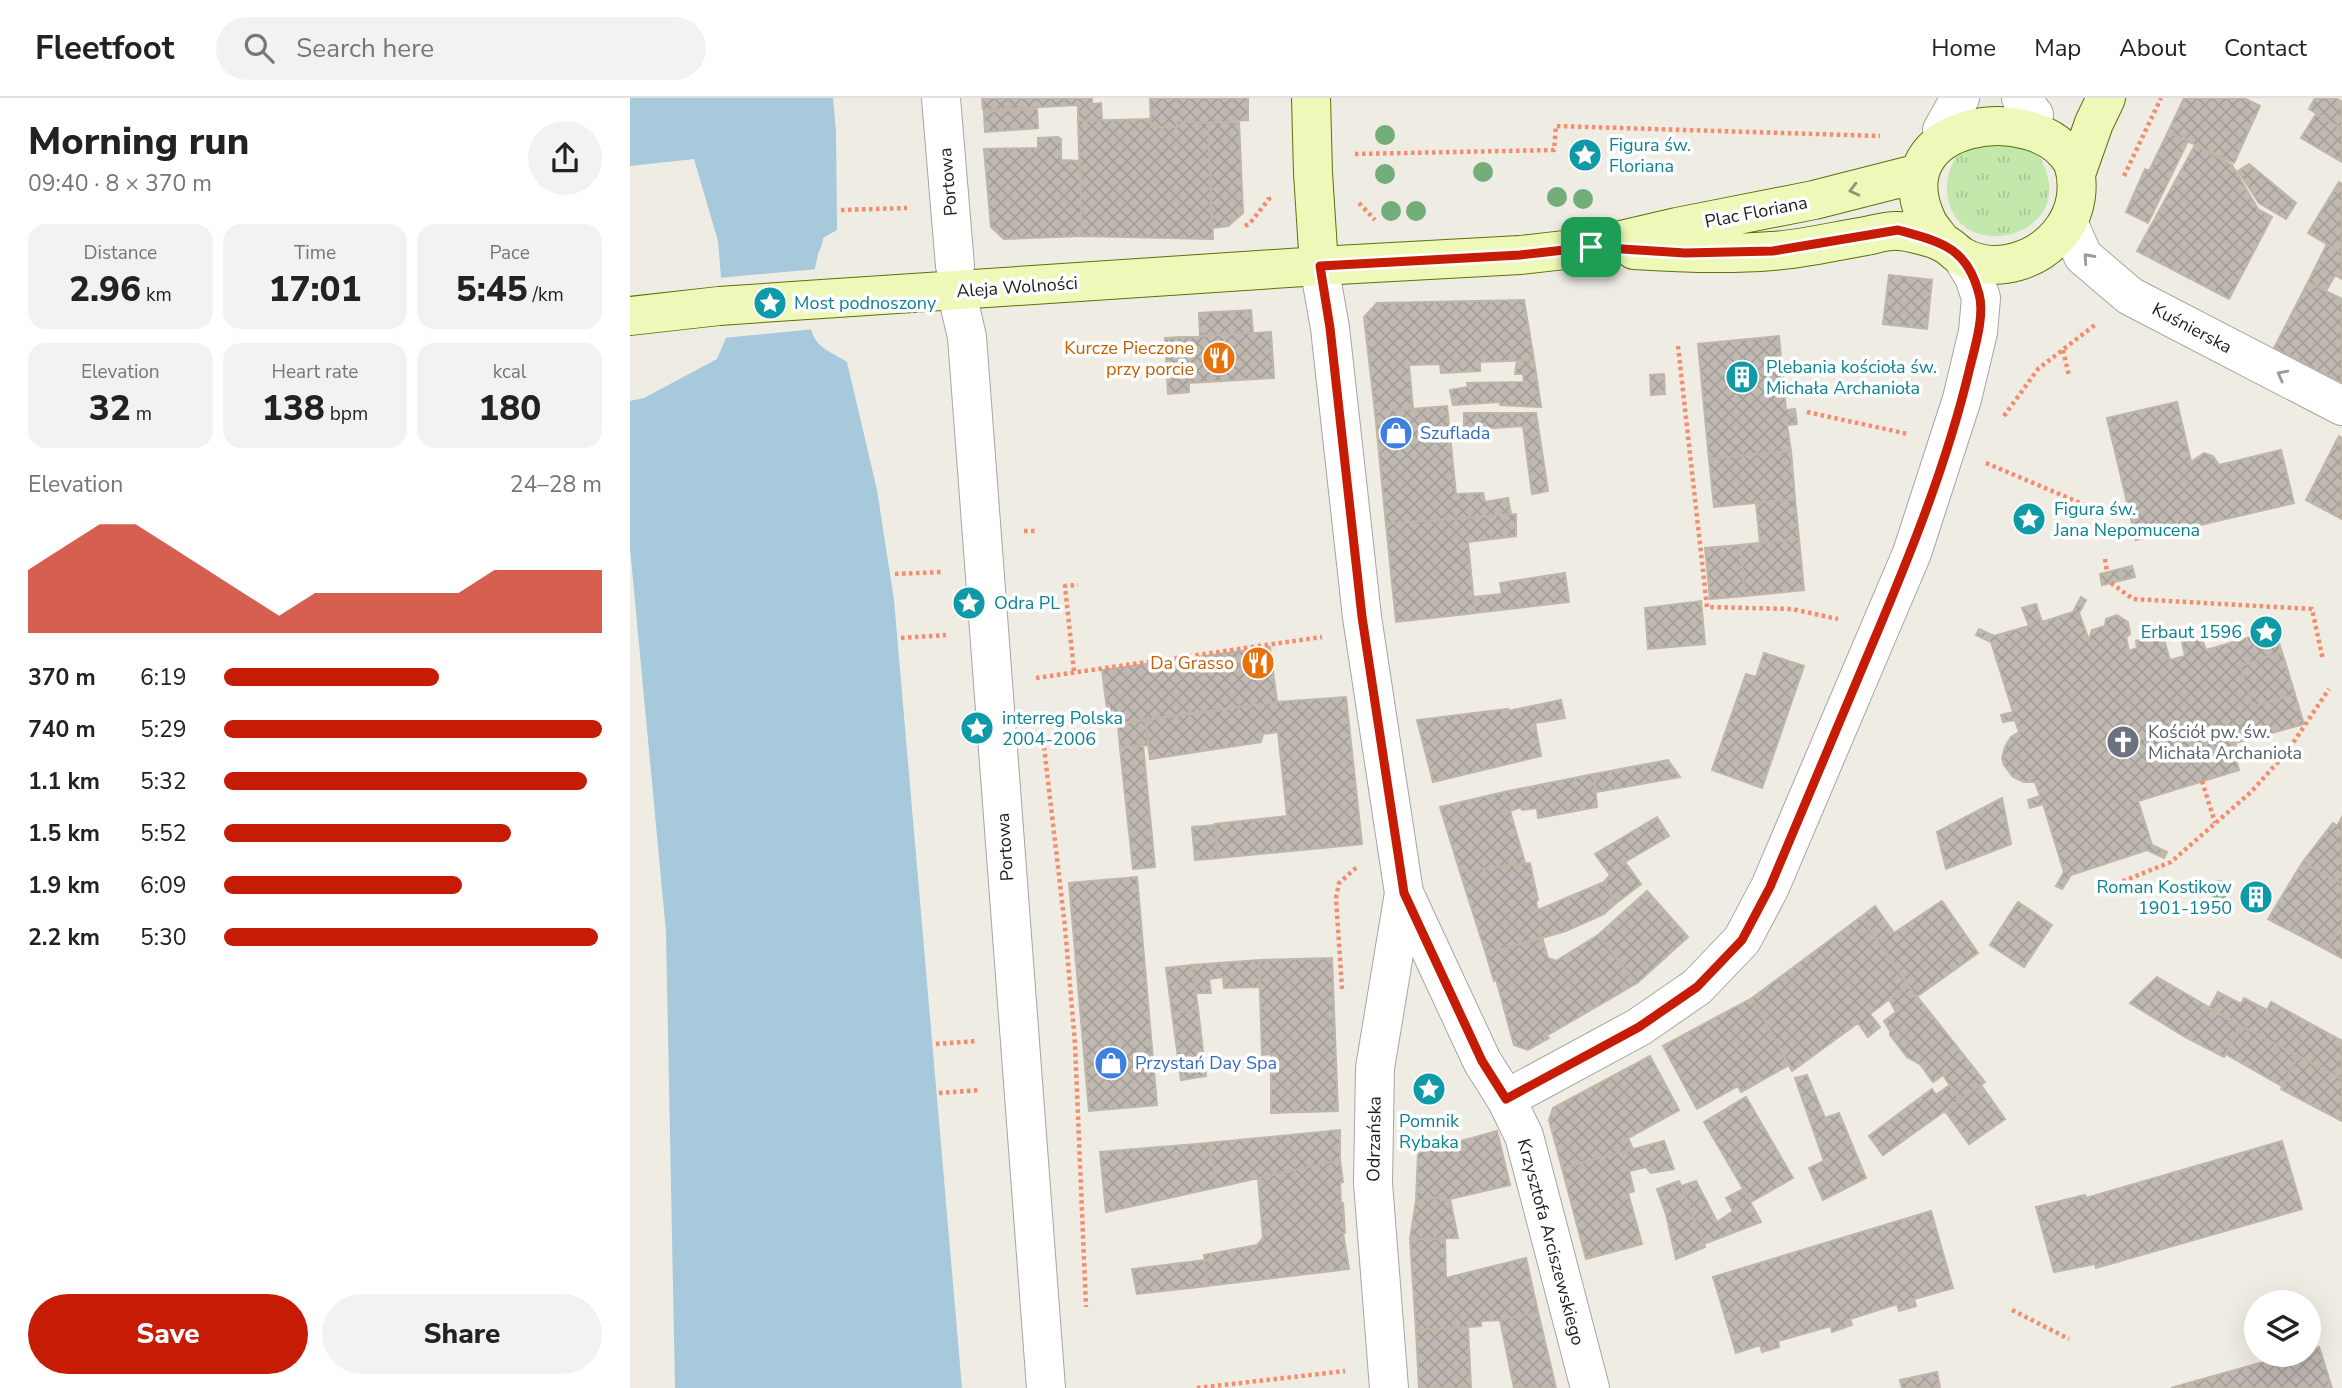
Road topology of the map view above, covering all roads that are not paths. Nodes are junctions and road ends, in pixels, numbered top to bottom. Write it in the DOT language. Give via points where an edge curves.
graph roads {
  1 [pos="941,98"];
  2 [pos="1311,98"];
  3 [pos="2106,98"];
  4 [pos="2027,107"];
  5 [pos="1951,114"];
  6 [pos="1920,173"];
  7 [pos="2076,174"];
  8 [pos="2068,222"];
  9 [pos="1591,247"];
  10 [pos="1952,249"];
  11 [pos="955,266"];
  12 [pos="1320,266"];
  13 [pos="960,307"];
  14 [pos="630,316"];
  15 [pos="2342,406"];
  16 [pos="1404,893"];
  17 [pos="1506,1099"];
  18 [pos="1389,1377"];
  19 [pos="1046,1388"];
  20 [pos="1590,1388"];
  1 -- 11 [label="street, Portowa"];
  2 -- 12 [label="street"];
  3 -- 7 [label="street"];
  4 -- 5 [label="street"];
  4 -- 7 [label="street" via="2054,130 2068,150"];
  5 -- 6 [label="street" via="1927,150"];
  6 -- 9 [label="street, Plac Floriana, one-way"];
  6 -- 10 [label="street" via="1920,198 1927,222"];
  7 -- 8 [label="street" via="2076,198"];
  8 -- 10 [label="street" via="2054,242 2034,256 2010,264 1986,264"];
  15 -- 8 [label="street, Kuśnierska, one-way" via="2130,296 2083,256"];
  9 -- 10 [label="street, Plac Floriana" via="1685,253 1773,251 1898,230"];
  9 -- 12 [label="street, Plac Floriana"];
  10 -- 17 [label="street" via="1974,277 1981,298 1962,400 1912,553 1770,887 1742,940 1697,987 1639,1027"];
  12 -- 14 [label="street, Aleja Wolności" via="719,306"];
  12 -- 16 [label="street, Odrzańska" via="1362,617"];
  13 -- 19 [label="street, Portowa" via="967,337"];
  16 -- 17 [label="street, Odrzańska" via="1482,1061"];
  16 -- 18 [label="street, Odrzańska" via="1375,1068 1373,1183"];
  17 -- 20 [label="street, Krzysztofa Arciszewskiego" via="1524,1136"];
}
